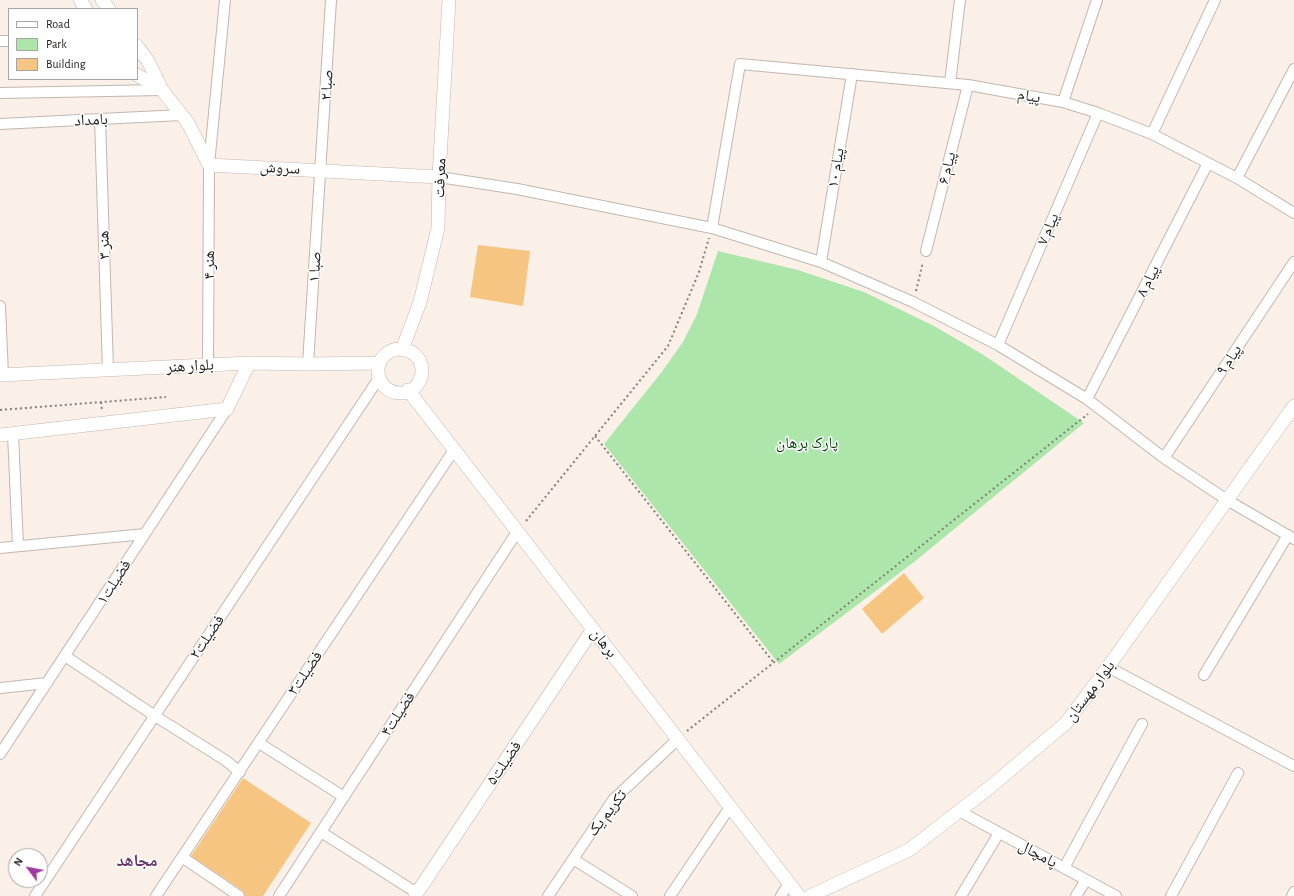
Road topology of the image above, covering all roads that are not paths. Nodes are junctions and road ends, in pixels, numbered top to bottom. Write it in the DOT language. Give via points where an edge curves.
graph roads {
  1 [pos="102,0"];
  2 [pos="225,0"];
  3 [pos="332,0"];
  4 [pos="449,0"];
  5 [pos="960,0"];
  6 [pos="1097,0"];
  7 [pos="1215,0"];
  8 [pos="108,8"];
  9 [pos="138,47"];
  10 [pos="1294,70"];
  11 [pos="852,74"];
  12 [pos="138,76"];
  13 [pos="950,83"];
  14 [pos="968,85"];
  15 [pos="162,90"];
  16 [pos="0,93"];
  17 [pos="1063,102"];
  18 [pos="1098,113"];
  19 [pos="181,115"];
  20 [pos="100,119"];
  21 [pos="0,124"];
  22 [pos="1152,134"];
  23 [pos="1208,163"];
  24 [pos="210,164"];
  25 [pos="322,170"];
  26 [pos="439,177"];
  27 [pos="1237,178"];
  28 [pos="1294,213"];
  29 [pos="712,228"];
  30 [pos="926,251"];
  31 [pos="821,262"];
  32 [pos="1294,262"];
  33 [pos="0,306"];
  34 [pos="998,345"];
  35 [pos="402,350"];
  36 [pos="249,363"];
  37 [pos="379,363"];
  38 [pos="308,364"];
  39 [pos="208,365"];
  40 [pos="108,370"];
  41 [pos="2,375"];
  42 [pos="379,378"];
  43 [pos="408,390"];
  44 [pos="1087,399"];
  45 [pos="1294,406"];
  46 [pos="227,409"];
  47 [pos="13,434"];
  48 [pos="0,435"];
  49 [pos="454,450"];
  50 [pos="1164,458"];
  51 [pos="1227,500"];
  52 [pos="517,532"];
  53 [pos="145,534"];
  54 [pos="1291,537"];
  55 [pos="18,546"];
  56 [pos="0,548"];
  57 [pos="593,629"];
  58 [pos="64,656"];
  59 [pos="1108,667"];
  60 [pos="1204,675"];
  61 [pos="47,683"];
  62 [pos="0,688"];
  63 [pos="154,716"];
  64 [pos="1142,724"];
  65 [pos="678,739"];
  66 [pos="259,743"];
  67 [pos="0,754"];
  68 [pos="1294,766"];
  69 [pos="240,772"];
  70 [pos="1238,773"];
  71 [pos="344,797"];
  72 [pos="730,807"];
  73 [pos="959,811"];
  74 [pos="321,832"];
  75 [pos="999,833"];
  76 [pos="182,857"];
  77 [pos="573,858"];
  78 [pos="1064,868"];
  79 [pos="1086,880"];
  80 [pos="789,883"];
  81 [pos="1294,892"];
  82 [pos="416,894"];
  83 [pos="35,896"];
  84 [pos="156,896"];
  85 [pos="238,896"];
  86 [pos="279,896"];
  87 [pos="548,896"];
  88 [pos="632,896"];
  89 [pos="670,896"];
  90 [pos="781,896"];
  91 [pos="799,896"];
  92 [pos="810,896"];
  93 [pos="961,896"];
  94 [pos="1076,896"];
  95 [pos="1116,896"];
  96 [pos="1171,896"];
  97 [pos="1292,896"];
  1 -- 8 [label="street"];
  2 -- 24 [label="street, هنر ۴"];
  3 -- 25 [label="street, صبا ۲"];
  4 -- 26 [label="street, معرفت"];
  5 -- 13 [label="street"];
  6 -- 17 [label="street"];
  7 -- 22 [label="street"];
  9 -- 15 [label="street" via="148,61"];
  10 -- 27 [label="street"];
  11 -- 13 [label="street, پیام"];
  11 -- 29 [label="street, پیام" via="740,64"];
  11 -- 31 [label="street, پیام ۱۰"];
  12 -- 15 [label="street"];
  13 -- 14 [label="street, پیام"];
  14 -- 17 [label="street, پیام"];
  14 -- 30 [label="street, پیام ۶"];
  15 -- 16 [label="street, بامداد"];
  15 -- 19 [label="street"];
  17 -- 18 [label="street, پیام"];
  18 -- 22 [label="street, پیام"];
  18 -- 34 [label="street, پیام ۷"];
  19 -- 20 [label="street, بامداد"];
  19 -- 24 [label="street"];
  20 -- 21 [label="street, بامداد"];
  20 -- 40 [label="street, هنر ۳"];
  22 -- 23 [label="street, پیام"];
  23 -- 27 [label="street, پیام"];
  23 -- 44 [label="street, پیام ۸"];
  24 -- 25 [label="street, سروش"];
  24 -- 39 [label="street, هنر ۴"];
  25 -- 26 [label="street, سروش"];
  25 -- 38 [label="street, صبا ۱"];
  26 -- 29 [label="street" via="517,189"];
  26 -- 35 [label="street, معرفت" via="438,228 420,302"];
  27 -- 28 [label="street, پیام"];
  29 -- 31 [label="street"];
  31 -- 34 [label="street" via="913,302"];
  32 -- 50 [label="street, پیام ۹"];
  33 -- 41 [label="street"];
  34 -- 44 [label="street"];
  35 -- 37 [label="street" via="395,349 386,354"];
  35 -- 43 [label="street" via="415,354 422,367 419,381"];
  36 -- 38 [label="street, بلوار هنر"];
  36 -- 39 [label="street, بلوار هنر"];
  36 -- 46 [label="street"];
  37 -- 38 [label="street, بلوار هنر"];
  37 -- 42 [label="street"];
  39 -- 40 [label="street, بلوار هنر"];
  40 -- 41 [label="street, بلوار هنر"];
  42 -- 43 [label="street" via="382,384 394,392"];
  42 -- 63 [label="street, فضیلت۲"];
  43 -- 49 [label="street, برهان"];
  44 -- 50 [label="street"];
  45 -- 51 [label="street, بلوار مهستان"];
  46 -- 47 [label="street"];
  46 -- 53 [label="street, فضیلت۱"];
  47 -- 48 [label="street"];
  47 -- 55 [label="street"];
  49 -- 52 [label="street, برهان"];
  49 -- 66 [label="street, فضیلت۳"];
  50 -- 51 [label="street"];
  51 -- 54 [label="street"];
  51 -- 59 [label="street, بلوار مهستان"];
  52 -- 57 [label="street, برهان"];
  52 -- 71 [label="street, فضیلت۴"];
  53 -- 55 [label="street"];
  53 -- 58 [label="street, فضیلت۱"];
  54 -- 60 [label="street"];
  55 -- 56 [label="street"];
  57 -- 65 [label="street, برهان"];
  57 -- 82 [label="street, فضیلت۵"];
  58 -- 61 [label="street, فضیلت۱"];
  58 -- 63 [label="street"];
  59 -- 68 [label="street"];
  59 -- 73 [label="street, بلوار مهستان" via="1066,723"];
  61 -- 62 [label="street"];
  61 -- 67 [label="street, فضیلت۱"];
  63 -- 69 [label="street"];
  63 -- 83 [label="street, فضیلت۲"];
  64 -- 78 [label="street"];
  65 -- 72 [label="street, برهان"];
  65 -- 77 [label="street, تکریم یک" via="613,800"];
  66 -- 69 [label="street, فضیلت۳"];
  66 -- 71 [label="street"];
  69 -- 76 [label="street, فضیلت۳"];
  70 -- 96 [label="street"];
  71 -- 74 [label="street, فضیلت۴"];
  72 -- 80 [label="street, برهان"];
  72 -- 89 [label="street"];
  73 -- 75 [label="street, پامچال"];
  73 -- 92 [label="street, بلوار مهستان" via="909,850"];
  74 -- 82 [label="street"];
  74 -- 86 [label="street, فضیلت۴"];
  75 -- 78 [label="street, پامچال"];
  75 -- 93 [label="street"];
  76 -- 84 [label="street, فضیلت۳"];
  76 -- 85 [label="street"];
  77 -- 87 [label="street, تکریم یک"];
  77 -- 88 [label="street"];
  78 -- 79 [label="street, پامچال"];
  79 -- 94 [label="street"];
  79 -- 95 [label="street, پامچال"];
  80 -- 90 [label="street"];
  80 -- 91 [label="street, برهان"];
  81 -- 97 [label="street"];
}
